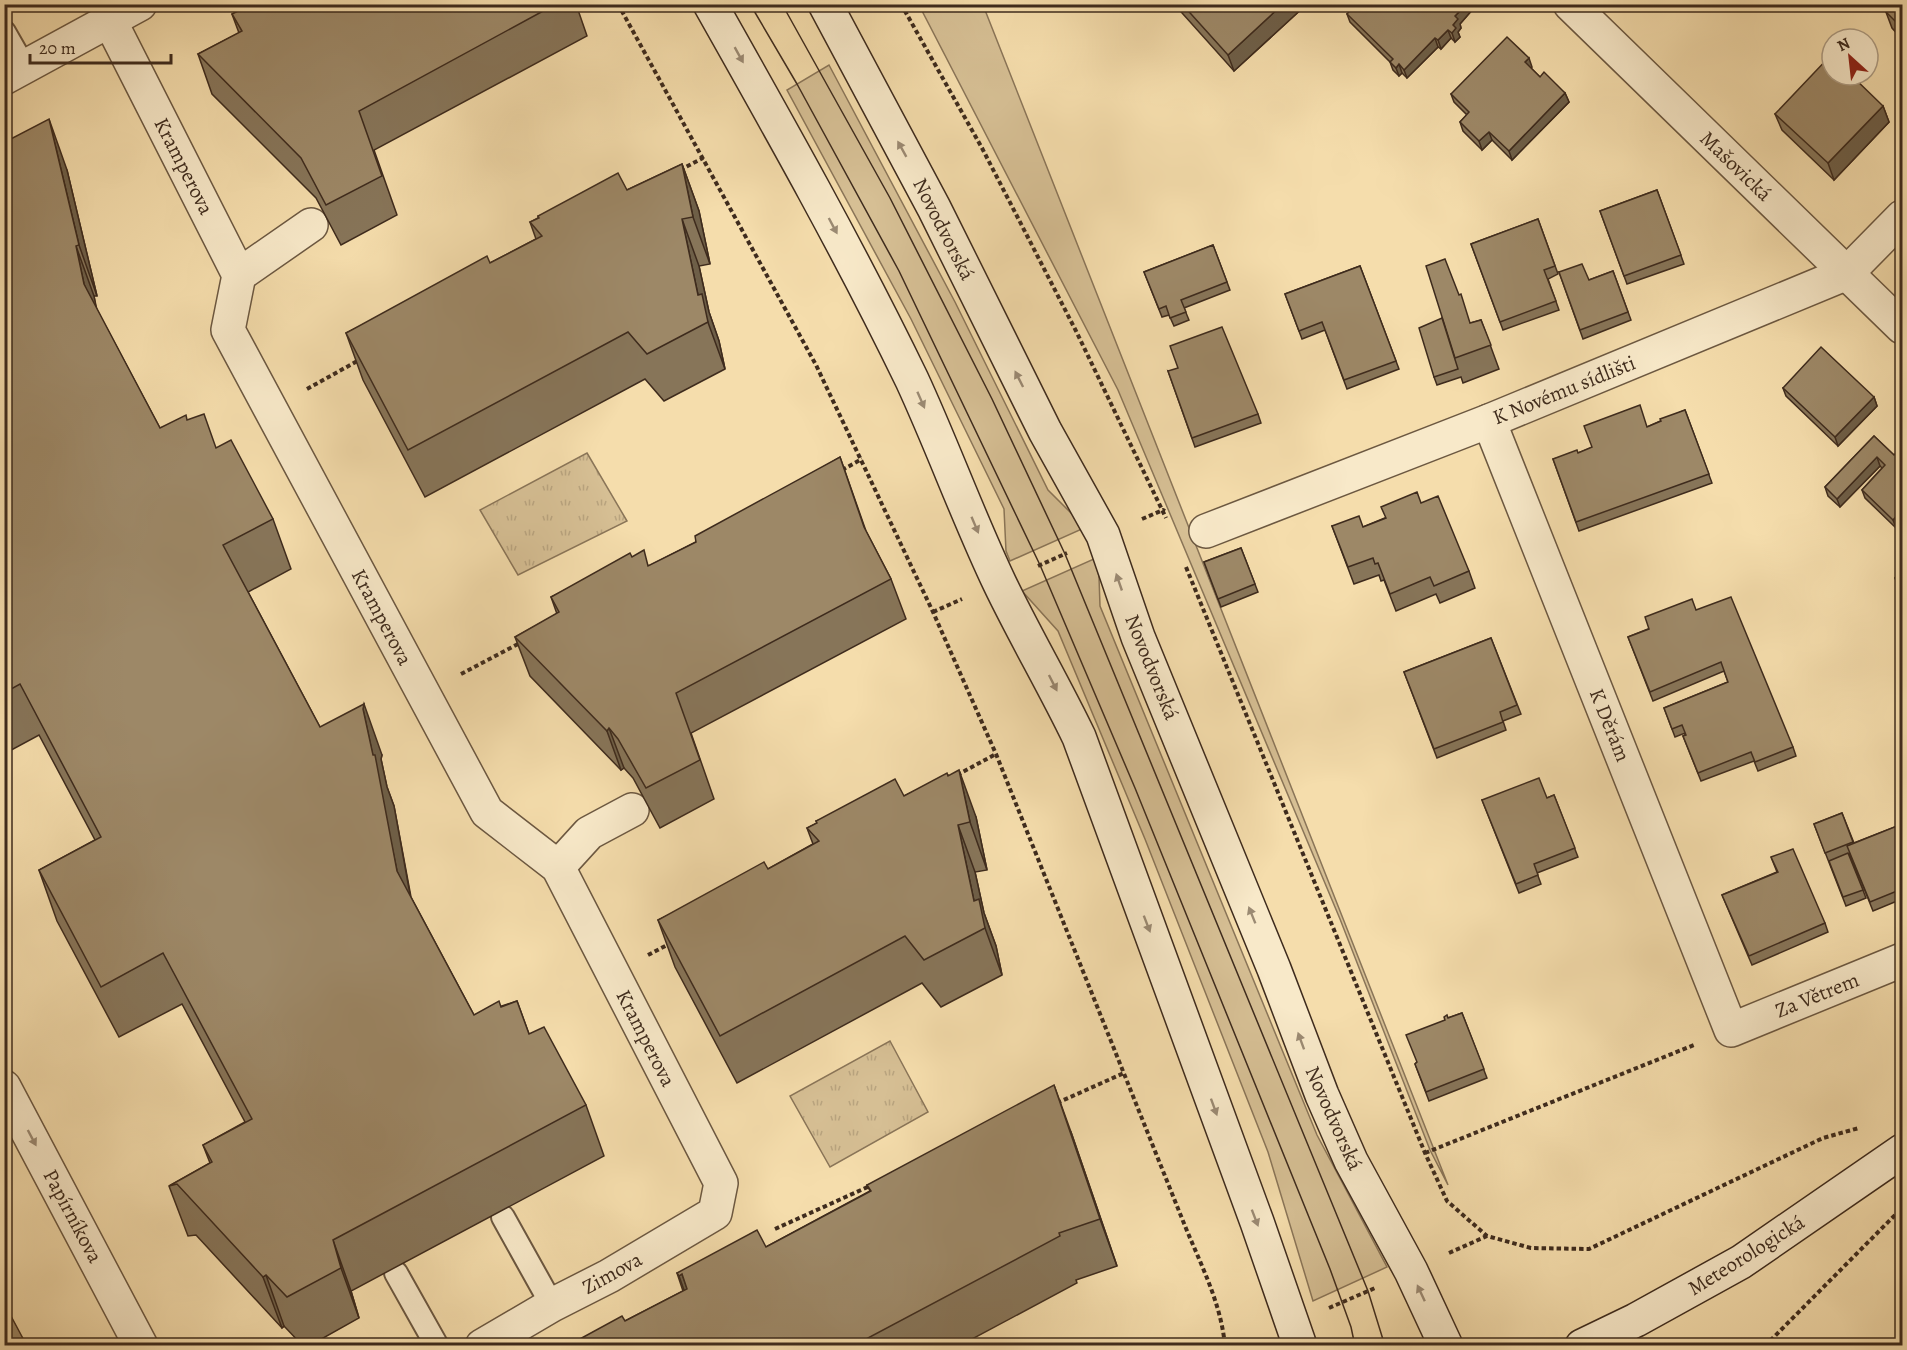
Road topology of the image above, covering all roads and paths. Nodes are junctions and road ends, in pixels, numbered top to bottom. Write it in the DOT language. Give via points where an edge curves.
graph roads {
  1 [pos="140,4"];
  2 [pos="618,4"];
  3 [pos="710,4"];
  4 [pos="825,4"];
  5 [pos="901,4"];
  6 [pos="1570,4"];
  7 [pos="110,21"];
  8 [pos="4,32"];
  9 [pos="14,73"];
  10 [pos="703,158"];
  11 [pos="672,175"];
  12 [pos="1902,217"];
  13 [pos="311,225"];
  14 [pos="1848,273"];
  15 [pos="239,275"];
  16 [pos="1902,327"];
  17 [pos="364,357"];
  18 [pos="270,410"];
  19 [pos="1489,421"];
  20 [pos="862,459"];
  21 [pos="841,471"];
  22 [pos="1163,510"];
  23 [pos="1167,521"];
  24 [pos="1206,531"];
  25 [pos="1103,535"];
  26 [pos="1185,564"];
  27 [pos="999,583"];
  28 [pos="933,612"];
  29 [pos="528,638"];
  30 [pos="424,694"];
  31 [pos="996,754"];
  32 [pos="954,776"];
  33 [pos="632,810"];
  34 [pos="558,867"];
  35 [pos="675,941"];
  36 [pos="1902,960"];
  37 [pos="613,974"];
  38 [pos="1731,1030"];
  39 [pos="1124,1072"];
  40 [pos="4,1087"];
  41 [pos="1048,1107"];
  42 [pos="1823,1138"];
  43 [pos="1902,1151"];
  44 [pos="1425,1153"];
  45 [pos="721,1183"];
  46 [pos="873,1185"];
  47 [pos="1902,1208"];
  48 [pos="503,1217"];
  49 [pos="775,1228"];
  50 [pos="1487,1236"];
  51 [pos="1411,1271"];
  52 [pos="396,1273"];
  53 [pos="552,1305"];
  54 [pos="1296,1335"];
  55 [pos="141,1346"];
  56 [pos="436,1346"];
  57 [pos="482,1346"];
  58 [pos="1225,1346"];
  59 [pos="1446,1346"];
  60 [pos="1582,1346"];
  61 [pos="1765,1346"];
  1 -- 7 [label="street"];
  2 -- 10 [label="path"];
  3 -- 27 [label="street, one-way" via="876,308"];
  25 -- 4 [label="street, Novodvorská, one-way" via="1045,431 934,208"];
  5 -- 22 [label="path" via="982,148"];
  6 -- 14 [label="street, Mašovická"];
  7 -- 9 [label="street"];
  7 -- 15 [label="street, Kramperova"];
  8 -- 9 [label="lane"];
  10 -- 11 [label="path"];
  10 -- 20 [label="path" via="816,365"];
  12 -- 14 [label="street, K Novému sídlišti"];
  13 -- 15 [label="street"];
  14 -- 16 [label="street, Mašovická"];
  14 -- 19 [label="street, K Novému sídlišti"];
  15 -- 18 [label="street, Kramperova" via="228,330"];
  17 -- 18 [label="path"];
  18 -- 30 [label="street, Kramperova"];
  19 -- 24 [label="street, K Novému sídlišti"];
  19 -- 38 [label="street, K Děrám"];
  20 -- 21 [label="path"];
  20 -- 28 [label="path"];
  22 -- 23 [label="path"];
  22 -- 25 [label="path"];
  25 -- 27 [label="path"];
  51 -- 25 [label="street, Novodvorská, one-way" via="1355,1168 1322,1095 1138,637"];
  26 -- 44 [label="path"];
  27 -- 28 [label="path"];
  27 -- 54 [label="street, one-way" via="1079,737"];
  28 -- 31 [label="path"];
  29 -- 30 [label="path"];
  30 -- 34 [label="street, Kramperova" via="487,812"];
  31 -- 32 [label="path"];
  31 -- 39 [label="path"];
  33 -- 34 [label="street" via="589,833"];
  34 -- 37 [label="street, Kramperova"];
  35 -- 37 [label="path"];
  36 -- 38 [label="street, Za Větrem"];
  37 -- 45 [label="street, Kramperova"];
  38 -- 44 [label="path"];
  39 -- 41 [label="path"];
  39 -- 58 [label="path" via="1212,1288 1224,1327"];
  40 -- 55 [label="street, Papírníkova, one-way"];
  42 -- 50 [label="path" via="1589,1249 1530,1248"];
  43 -- 60 [label="street, Meteorologická" via="1741,1262"];
  44 -- 50 [label="path" via="1447,1201"];
  45 -- 53 [label="street, Zimova" via="715,1213"];
  46 -- 49 [label="path"];
  47 -- 61 [label="path"];
  48 -- 53 [label="lane"];
  50 -- 51 [label="path"];
  51 -- 54 [label="path"];
  59 -- 51 [label="street, Novodvorská, one-way"];
  52 -- 56 [label="lane"];
  53 -- 57 [label="street, Zimova"];
}
